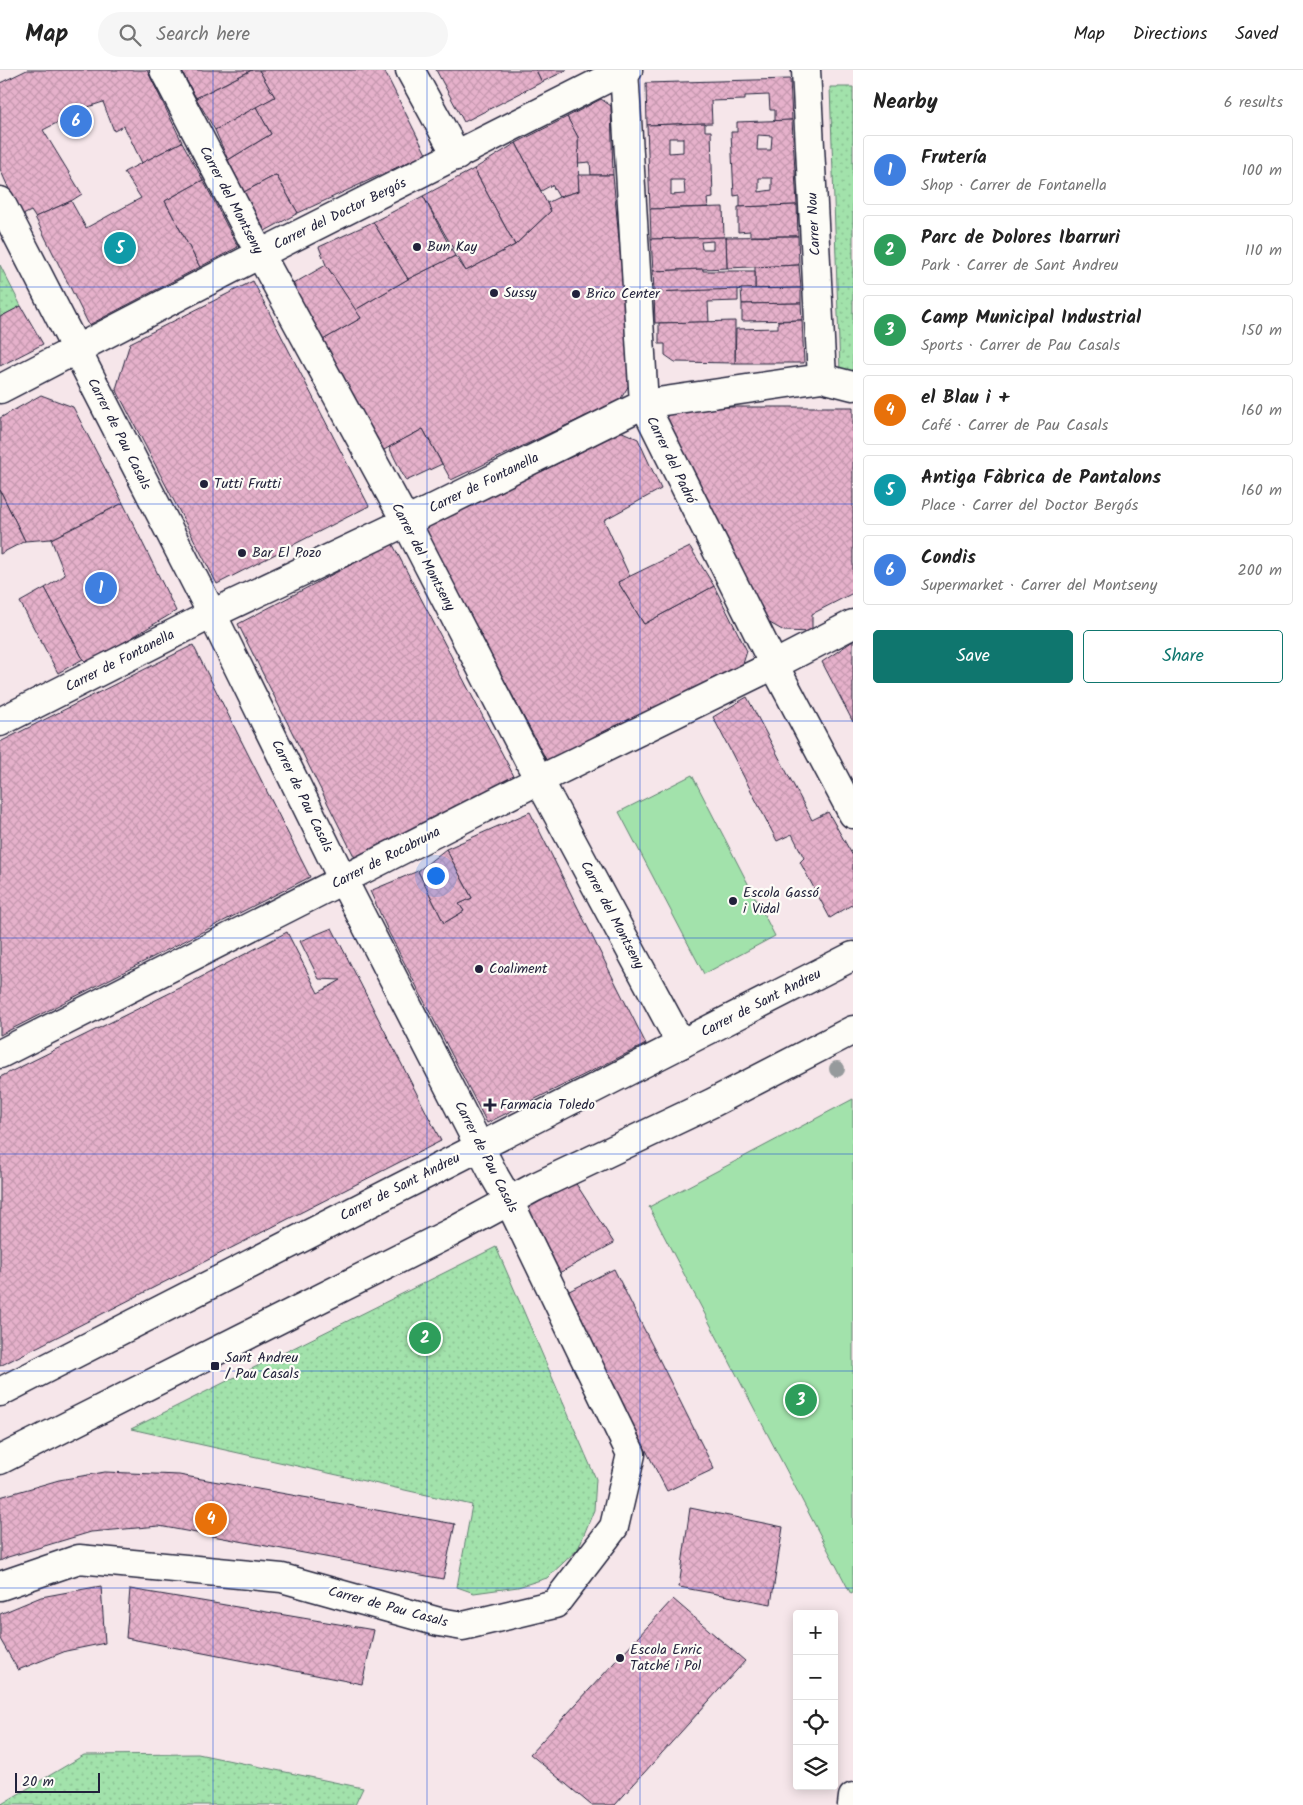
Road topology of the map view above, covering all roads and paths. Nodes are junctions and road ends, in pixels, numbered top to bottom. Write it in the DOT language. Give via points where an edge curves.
graph roads {
  1 [pos="164,70"];
  2 [pos="410,70"];
  3 [pos="625,70"];
  4 [pos="806,70"];
  5 [pos="457,156"];
  6 [pos="0,201"];
  7 [pos="260,254"];
  8 [pos="76,351"];
  9 [pos="822,378"];
  10 [pos="853,386"];
  11 [pos="0,389"];
  12 [pos="644,404"];
  13 [pos="406,522"];
  14 [pos="212,614"];
  15 [pos="853,624"];
  16 [pos="774,666"];
  17 [pos="0,722"];
  18 [pos="539,780"];
  19 [pos="853,814"];
  20 [pos="344,880"];
  21 [pos="853,956"];
  22 [pos="853,1030"];
  23 [pos="681,1044"];
  24 [pos="0,1054"];
  25 [pos="480,1146"];
  26 [pos="509,1202"];
  27 [pos="0,1392"];
  28 [pos="0,1460"];
  29 [pos="0,1586"];
  30 [pos="853,1798"];
  31 [pos="852,1805"];
  1 -- 7 [label="street, Carrer del Montseny"];
  2 -- 5 [label="street"];
  3 -- 5 [label="street, Carrer del Doctor Bergós"];
  3 -- 12 [label="street, Carrer del Padró"];
  4 -- 9 [label="street, Carrer Nou"];
  5 -- 7 [label="street, Carrer del Doctor Bergós"];
  6 -- 8 [label="street, Carrer de Pau Casals"];
  7 -- 8 [label="street, Carrer del Doctor Bergós"];
  7 -- 13 [label="street, Carrer del Montseny"];
  8 -- 11 [label="street, Carrer del Doctor Bergós"];
  8 -- 14 [label="street, Carrer de Pau Casals"];
  9 -- 10 [label="street, Carrer de Fontanella"];
  9 -- 12 [label="street, Carrer de Fontanella"];
  12 -- 13 [label="street, Carrer de Fontanella"];
  12 -- 16 [label="street, Carrer del Padró"];
  13 -- 14 [label="street, Carrer de Fontanella"];
  13 -- 18 [label="street, Carrer del Montseny"];
  14 -- 17 [label="street, Carrer de Fontanella"];
  14 -- 20 [label="street, Carrer de Pau Casals"];
  15 -- 16 [label="street, Carrer de Rocabruna"];
  16 -- 18 [label="street, Carrer de Rocabruna"];
  16 -- 19 [label="street, Carrer del Padró"];
  18 -- 20 [label="street, Carrer de Rocabruna"];
  18 -- 23 [label="street, Carrer del Montseny"];
  20 -- 24 [label="street, Carrer de Rocabruna"];
  20 -- 25 [label="street, Carrer de Pau Casals"];
  21 -- 23 [label="street, Carrer de Sant Andreu"];
  22 -- 26 [label="street"];
  23 -- 25 [label="street, Carrer de Sant Andreu"];
  25 -- 26 [label="street, Carrer de Pau Casals"];
  25 -- 27 [label="street, Carrer de Sant Andreu"];
  26 -- 28 [label="street"];
  26 -- 29 [label="street, Carrer de Pau Casals" via="631,1454 614,1527 555,1604 463,1626 282,1578 79,1559"];
  30 -- 31 [label="street"];
}
